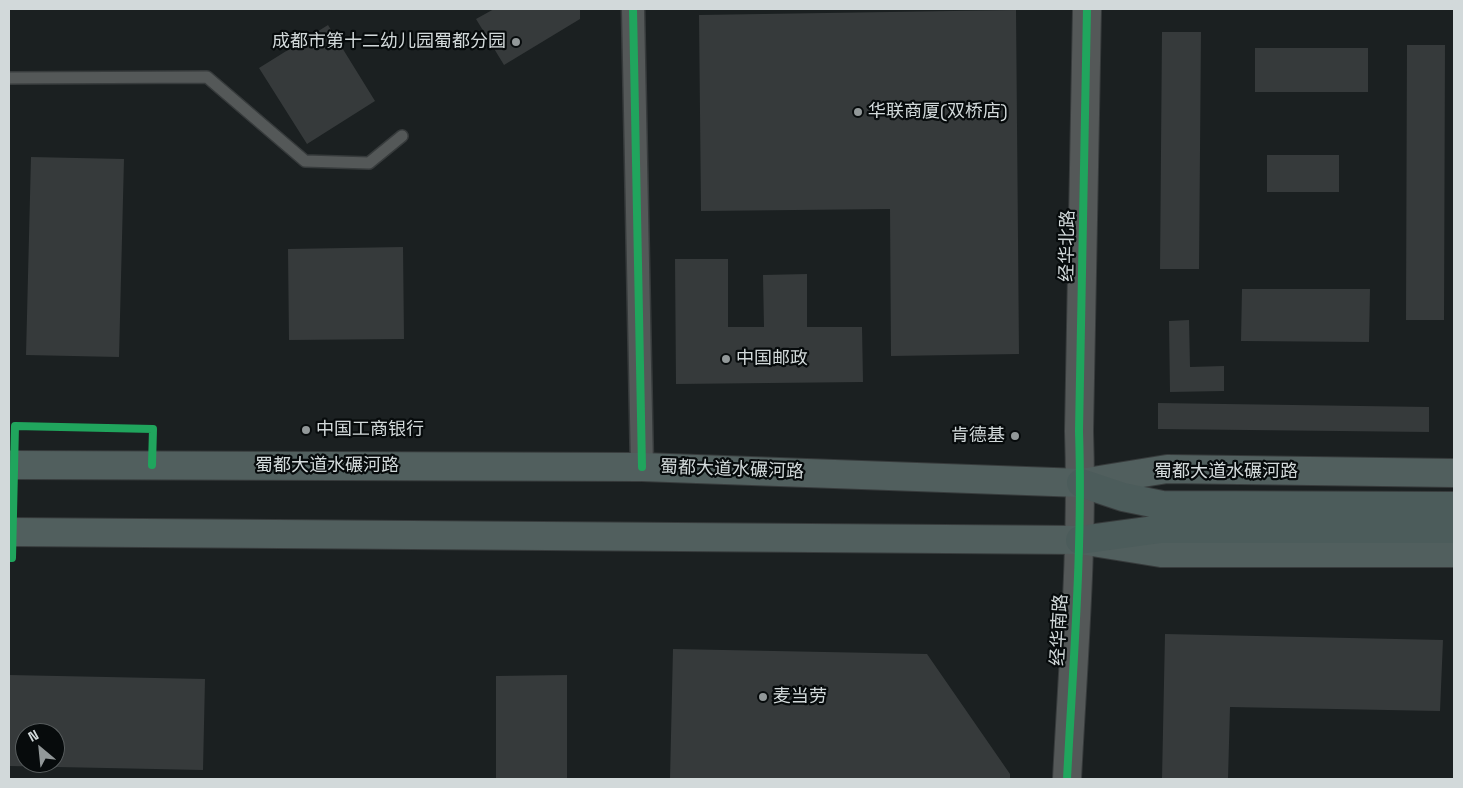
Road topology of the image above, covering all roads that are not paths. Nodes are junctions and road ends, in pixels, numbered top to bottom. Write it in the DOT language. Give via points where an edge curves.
graph roads {
  1 [pos="633,9"];
  2 [pos="1087,9"];
  3 [pos="9,78"];
  4 [pos="402,136"];
  5 [pos="9,465"];
  6 [pos="642,467"];
  7 [pos="1454,473"];
  8 [pos="1081,483"];
  9 [pos="1454,506"];
  10 [pos="1454,529"];
  11 [pos="9,532"];
  12 [pos="1080,540"];
  13 [pos="1454,553"];
  14 [pos="1067,779"];
  1 -- 6 [label="street"];
  2 -- 8 [label="street, 经华北路" via="1079,421"];
  3 -- 4 [label="lane" via="207,77 305,161 370,164"];
  5 -- 6 [label="main road, 蜀都大道水碾河路"];
  6 -- 8 [label="main road, 蜀都大道水碾河路"];
  7 -- 8 [label="main road, 蜀都大道水碾河路" via="1167,469"];
  8 -- 9 [label="highway" via="1123,497 1162,505"];
  8 -- 12 [label="street, 经华南路"];
  10 -- 12 [label="highway" via="1161,529"];
  11 -- 12 [label="main road"];
  12 -- 13 [label="main road" via="1161,554"];
  12 -- 14 [label="street, 经华南路"];
}
